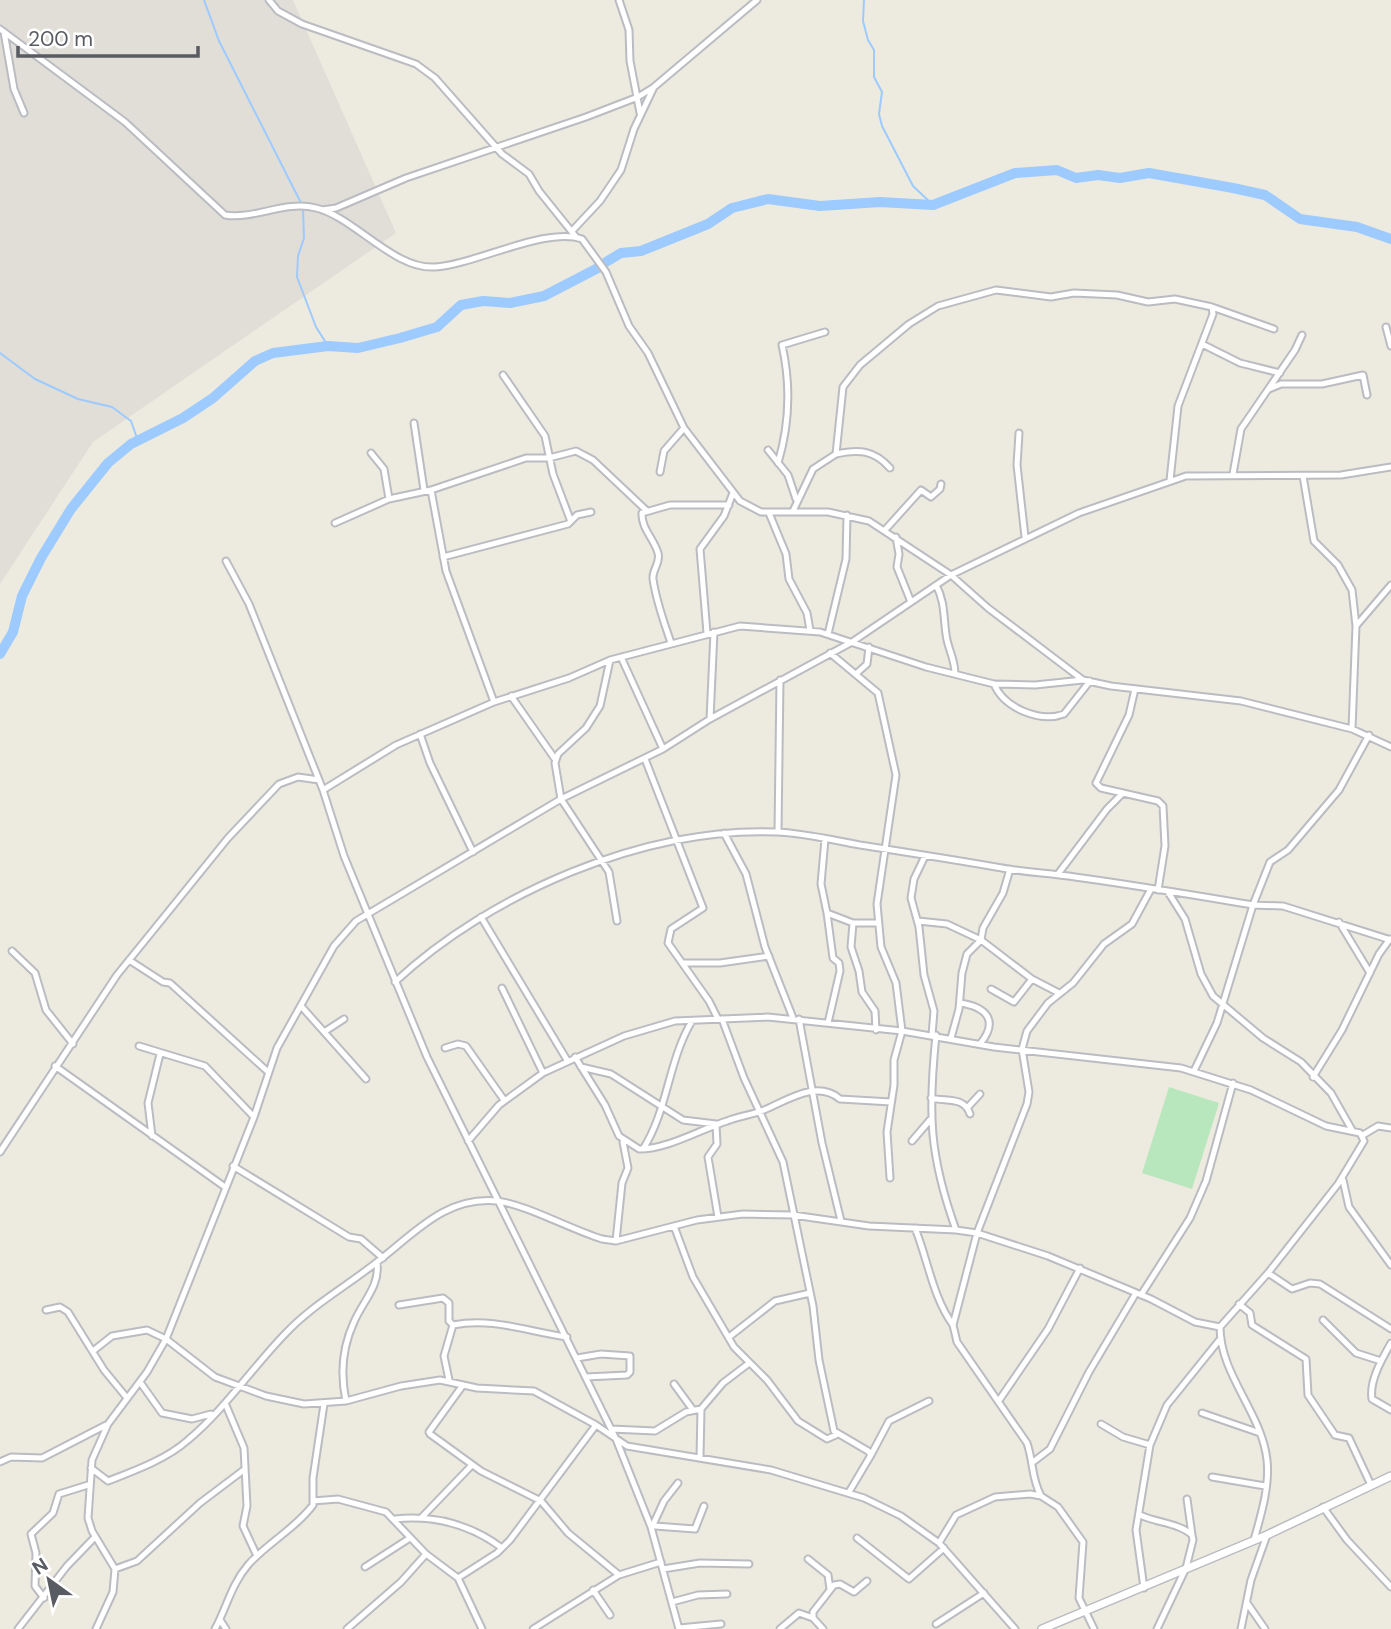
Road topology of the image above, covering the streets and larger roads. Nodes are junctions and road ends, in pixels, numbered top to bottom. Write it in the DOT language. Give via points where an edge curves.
graph roads {
  1 [pos="269,0"];
  2 [pos="619,0"];
  3 [pos="757,0"];
  4 [pos="2,30"];
  5 [pos="654,87"];
  6 [pos="638,97"];
  7 [pos="24,113"];
  8 [pos="640,115"];
  9 [pos="497,147"];
  10 [pos="322,210"];
  11 [pos="574,234"];
  12 [pos="1212,307"];
  13 [pos="1386,327"];
  14 [pos="1274,329"];
  15 [pos="825,332"];
  16 [pos="1302,335"];
  17 [pos="1202,344"];
  18 [pos="1391,346"];
  19 [pos="1280,373"];
  20 [pos="503,374"];
  21 [pos="1269,389"];
  22 [pos="1367,395"];
  23 [pos="414,423"];
  24 [pos="684,428"];
  25 [pos="1019,433"];
  26 [pos="768,450"];
  27 [pos="371,453"];
  28 [pos="836,453"];
  29 [pos="549,458"];
  30 [pos="778,463"];
  31 [pos="1391,467"];
  32 [pos="890,468"];
  33 [pos="660,472"];
  34 [pos="1233,474"];
  35 [pos="1303,476"];
  36 [pos="1170,480"];
  37 [pos="942,484"];
  38 [pos="424,490"];
  39 [pos="431,490"];
  40 [pos="733,492"];
  41 [pos="389,499"];
  42 [pos="796,499"];
  43 [pos="729,505"];
  44 [pos="646,510"];
  45 [pos="793,511"];
  46 [pos="591,512"];
  47 [pos="769,513"];
  48 [pos="847,515"];
  49 [pos="570,519"];
  50 [pos="335,523"];
  51 [pos="885,530"];
  52 [pos="896,537"];
  53 [pos="1025,537"];
  54 [pos="443,556"];
  55 [pos="226,561"];
  56 [pos="951,575"];
  57 [pos="936,585"];
  58 [pos="1391,585"];
  59 [pos="911,602"];
  60 [pos="1356,626"];
  61 [pos="810,630"];
  62 [pos="710,632"];
  63 [pos="828,634"];
  64 [pos="852,642"];
  65 [pos="671,643"];
  66 [pos="869,647"];
  67 [pos="830,653"];
  68 [pos="621,657"];
  69 [pos="610,660"];
  70 [pos="857,673"];
  71 [pos="955,674"];
  72 [pos="780,680"];
  73 [pos="1087,680"];
  74 [pos="995,684"];
  75 [pos="1135,689"];
  76 [pos="511,696"];
  77 [pos="494,702"];
  78 [pos="710,719"];
  79 [pos="1352,729"];
  80 [pos="420,734"];
  81 [pos="1369,735"];
  82 [pos="1391,747"];
  83 [pos="663,750"];
  84 [pos="555,759"];
  85 [pos="645,759"];
  86 [pos="319,780"];
  87 [pos="323,790"];
  88 [pos="1123,793"];
  89 [pos="561,799"];
  90 [pos="778,832"];
  91 [pos="724,834"];
  92 [pos="825,839"];
  93 [pos="678,842"];
  94 [pos="886,849"];
  95 [pos="473,852"];
  96 [pos="925,856"];
  97 [pos="604,860"];
  98 [pos="1010,869"];
  99 [pos="1058,874"];
  100 [pos="1155,889"];
  101 [pos="1168,891"];
  102 [pos="1253,905"];
  103 [pos="368,913"];
  104 [pos="827,913"];
  105 [pos="481,917"];
  106 [pos="617,921"];
  107 [pos="918,921"];
  108 [pos="1338,921"];
  109 [pos="853,923"];
  110 [pos="877,923"];
  111 [pos="1390,939"];
  112 [pos="981,940"];
  113 [pos="12,951"];
  114 [pos="769,956"];
  115 [pos="129,960"];
  116 [pos="683,963"];
  117 [pos="1370,972"];
  118 [pos="1032,979"];
  119 [pos="395,982"];
  120 [pos="502,988"];
  121 [pos="991,989"];
  122 [pos="1059,993"];
  123 [pos="960,1003"];
  124 [pos="301,1006"];
  125 [pos="1222,1006"];
  126 [pos="344,1018"];
  127 [pos="796,1018"];
  128 [pos="720,1019"];
  129 [pos="692,1021"];
  130 [pos="828,1023"];
  131 [pos="876,1030"];
  132 [pos="902,1031"];
  133 [pos="324,1032"];
  134 [pos="934,1035"];
  135 [pos="951,1038"];
  136 [pos="73,1044"];
  137 [pos="980,1044"];
  138 [pos="139,1046"];
  139 [pos="445,1048"];
  140 [pos="1022,1049"];
  141 [pos="160,1054"];
  142 [pos="575,1057"];
  143 [pos="567,1060"];
  144 [pos="55,1066"];
  145 [pos="581,1067"];
  146 [pos="267,1071"];
  147 [pos="1194,1071"];
  148 [pos="543,1073"];
  149 [pos="1313,1077"];
  150 [pos="366,1079"];
  151 [pos="1233,1083"];
  152 [pos="813,1092"];
  153 [pos="979,1094"];
  154 [pos="930,1098"];
  155 [pos="505,1100"];
  156 [pos="891,1101"];
  157 [pos="661,1105"];
  158 [pos="968,1107"];
  159 [pos="762,1111"];
  160 [pos="970,1114"];
  161 [pos="254,1117"];
  162 [pos="930,1120"];
  163 [pos="716,1124"];
  164 [pos="1391,1128"];
  165 [pos="1352,1130"];
  166 [pos="1363,1135"];
  167 [pos="152,1136"];
  168 [pos="468,1141"];
  169 [pos="623,1141"];
  170 [pos="912,1141"];
  171 [pos="643,1149"];
  172 [pos="0,1152"];
  173 [pos="233,1166"];
  174 [pos="1344,1177"];
  175 [pos="890,1178"];
  176 [pos="225,1187"];
  177 [pos="496,1201"];
  178 [pos="793,1214"];
  179 [pos="718,1217"];
  180 [pos="841,1220"];
  181 [pos="674,1226"];
  182 [pos="915,1228"];
  183 [pos="956,1230"];
  184 [pos="977,1233"];
  185 [pos="616,1241"];
  186 [pos="383,1258"];
  187 [pos="377,1263"];
  188 [pos="1391,1265"];
  189 [pos="1080,1268"];
  190 [pos="1268,1273"];
  191 [pos="810,1293"];
  192 [pos="1139,1294"];
  193 [pos="1239,1304"];
  194 [pos="399,1306"];
  195 [pos="46,1310"];
  196 [pos="1323,1320"];
  197 [pos="453,1325"];
  198 [pos="953,1325"];
  199 [pos="1220,1327"];
  200 [pos="1391,1329"];
  201 [pos="567,1337"];
  202 [pos="729,1337"];
  203 [pos="1221,1338"];
  204 [pos="166,1339"];
  205 [pos="1391,1342"];
  206 [pos="93,1351"];
  207 [pos="577,1358"];
  208 [pos="1381,1361"];
  209 [pos="748,1364"];
  210 [pos="586,1377"];
  211 [pos="449,1380"];
  212 [pos="140,1382"];
  213 [pos="674,1384"];
  214 [pos="463,1385"];
  215 [pos="240,1387"];
  216 [pos="127,1398"];
  217 [pos="1000,1399"];
  218 [pos="346,1401"];
  219 [pos="929,1401"];
  220 [pos="225,1403"];
  221 [pos="324,1404"];
  222 [pos="701,1409"];
  223 [pos="693,1410"];
  224 [pos="1391,1410"];
  225 [pos="215,1413"];
  226 [pos="1202,1413"];
  227 [pos="108,1424"];
  228 [pos="1101,1424"];
  229 [pos="596,1425"];
  230 [pos="611,1429"];
  231 [pos="1259,1433"];
  232 [pos="836,1435"];
  233 [pos="616,1439"];
  234 [pos="1150,1445"];
  235 [pos="0,1455"];
  236 [pos="871,1455"];
  237 [pos="7,1458"];
  238 [pos="700,1458"];
  239 [pos="0,1462"];
  240 [pos="1033,1462"];
  241 [pos="472,1465"];
  242 [pos="91,1468"];
  243 [pos="245,1469"];
  244 [pos="1391,1476"];
  245 [pos="1212,1477"];
  246 [pos="678,1483"];
  247 [pos="88,1485"];
  248 [pos="1371,1485"];
  249 [pos="1265,1486"];
  250 [pos="849,1492"];
  251 [pos="1041,1496"];
  252 [pos="1187,1499"];
  253 [pos="313,1501"];
  254 [pos="541,1502"];
  255 [pos="705,1506"];
  256 [pos="1323,1507"];
  257 [pos="1140,1515"];
  258 [pos="422,1517"];
  259 [pos="395,1520"];
  260 [pos="653,1526"];
  261 [pos="1192,1535"];
  262 [pos="1267,1535"];
  263 [pos="95,1537"];
  264 [pos="410,1538"];
  265 [pos="857,1538"];
  266 [pos="1254,1540"];
  267 [pos="939,1543"];
  268 [pos="502,1548"];
  269 [pos="944,1548"];
  270 [pos="426,1554"];
  271 [pos="257,1556"];
  272 [pos="808,1559"];
  273 [pos="661,1562"];
  274 [pos="749,1564"];
  275 [pos="365,1567"];
  276 [pos="1186,1568"];
  277 [pos="115,1569"];
  278 [pos="663,1569"];
  279 [pos="620,1576"];
  280 [pos="458,1578"];
  281 [pos="867,1581"];
  282 [pos="1391,1587"];
  283 [pos="1144,1588"];
  284 [pos="830,1589"];
  285 [pos="593,1590"];
  286 [pos="984,1593"];
  287 [pos="727,1594"];
  288 [pos="44,1598"];
  289 [pos="672,1602"];
  290 [pos="1247,1603"];
  291 [pos="1087,1612"];
  292 [pos="610,1615"];
  293 [pos="813,1618"];
  294 [pos="220,1620"];
  295 [pos="721,1624"];
  296 [pos="936,1624"];
  297 [pos="679,1628"];
  298 [pos="18,1629"];
  299 [pos="96,1629"];
  300 [pos="215,1629"];
  301 [pos="226,1629"];
  302 [pos="347,1629"];
  303 [pos="482,1629"];
  304 [pos="533,1629"];
  305 [pos="780,1629"];
  306 [pos="823,1629"];
  307 [pos="1016,1629"];
  308 [pos="1042,1629"];
  309 [pos="1094,1629"];
  310 [pos="1157,1629"];
  311 [pos="1241,1629"];
  312 [pos="1265,1629"];
  1 -- 9 [label="street" via="278,11 302,24 416,64 453,95"];
  2 -- 6 [label="street" via="629,30"];
  3 -- 5 [label="street"];
  4 -- 7 [label="street" via="14,89"];
  4 -- 10 [label="street" via="125,122 220,212 236,216 299,206"];
  5 -- 6 [label="street"];
  5 -- 8 [label="street"];
  6 -- 8 [label="street"];
  6 -- 9 [label="street"];
  8 -- 11 [label="street" via="621,170"];
  9 -- 10 [label="street"];
  9 -- 11 [label="street" via="525,169"];
  10 -- 11 [label="street" via="392,252 430,267"];
  11 -- 24 [label="street" via="607,272 629,326 648,353"];
  12 -- 14 [label="street"];
  12 -- 17 [label="street"];
  12 -- 28 [label="street" via="1175,299 1148,302 1117,295 1051,297 996,290 939,306 909,324 860,365 843,387"];
  13 -- 18 [label="street"];
  15 -- 30 [label="street" via="782,345 789,403"];
  16 -- 19 [label="street"];
  17 -- 19 [label="street" via="1240,363"];
  17 -- 36 [label="street" via="1178,406"];
  19 -- 21 [label="street"];
  20 -- 29 [label="street" via="545,436"];
  21 -- 22 [label="street" via="1363,375"];
  21 -- 34 [label="street" via="1241,429"];
  23 -- 38 [label="street"];
  24 -- 33 [label="street" via="664,451"];
  24 -- 40 [label="street"];
  25 -- 53 [label="street" via="1017,465"];
  26 -- 30 [label="street"];
  27 -- 41 [label="street" via="384,470"];
  28 -- 32 [label="street" via="865,451"];
  28 -- 42 [label="street" via="813,469"];
  29 -- 39 [label="street" via="526,458"];
  29 -- 44 [label="street" via="576,451 590,457"];
  29 -- 49 [label="street"];
  30 -- 42 [label="street" via="788,475"];
  31 -- 35 [label="street"];
  34 -- 35 [label="street"];
  34 -- 36 [label="street"];
  35 -- 60 [label="street" via="1314,541 1338,565 1352,590"];
  36 -- 53 [label="street"];
  37 -- 51 [label="street" via="931,497 921,490"];
  38 -- 39 [label="street"];
  38 -- 41 [label="street"];
  39 -- 54 [label="street"];
  40 -- 43 [label="street"];
  40 -- 47 [label="street" via="748,507"];
  41 -- 50 [label="street"];
  42 -- 45 [label="street"];
  43 -- 44 [label="street" via="670,505"];
  43 -- 62 [label="street" via="700,549"];
  44 -- 65 [label="street" via="641,517 659,558 652,576"];
  45 -- 47 [label="street"];
  45 -- 48 [label="street"];
  46 -- 49 [label="street"];
  47 -- 61 [label="street"];
  48 -- 51 [label="street"];
  48 -- 63 [label="street" via="846,559"];
  49 -- 54 [label="street" via="568,524"];
  51 -- 52 [label="street"];
  52 -- 56 [label="street"];
  52 -- 59 [label="street" via="897,568"];
  53 -- 56 [label="street"];
  54 -- 77 [label="street"];
  55 -- 86 [label="street" via="249,604"];
  56 -- 57 [label="street"];
  56 -- 73 [label="street" via="988,608"];
  57 -- 59 [label="street"];
  57 -- 71 [label="street" via="944,599"];
  58 -- 60 [label="street"];
  59 -- 64 [label="street"];
  60 -- 79 [label="street"];
  61 -- 62 [label="street" via="740,626"];
  61 -- 63 [label="street"];
  62 -- 65 [label="street"];
  62 -- 78 [label="street"];
  63 -- 64 [label="street"];
  64 -- 66 [label="street"];
  64 -- 67 [label="street"];
  65 -- 68 [label="street"];
  66 -- 70 [label="street" via="867,664"];
  66 -- 71 [label="street"];
  67 -- 70 [label="street"];
  67 -- 72 [label="street"];
  68 -- 69 [label="street"];
  68 -- 83 [label="street"];
  69 -- 76 [label="street"];
  69 -- 84 [label="street" via="600,706"];
  70 -- 94 [label="street" via="878,693 895,770"];
  71 -- 74 [label="street"];
  72 -- 78 [label="street"];
  72 -- 90 [label="street"];
  73 -- 74 [label="street"];
  73 -- 74 [label="street" via="1064,714 1045,717 1009,702"];
  73 -- 75 [label="street"];
  75 -- 79 [label="street" via="1241,701"];
  75 -- 88 [label="street" via="1129,715 1096,779 1101,788"];
  76 -- 77 [label="street"];
  76 -- 84 [label="street"];
  77 -- 80 [label="street"];
  78 -- 83 [label="street"];
  79 -- 81 [label="street"];
  80 -- 87 [label="street" via="366,761"];
  80 -- 95 [label="street"];
  81 -- 82 [label="street"];
  81 -- 102 [label="street" via="1331,800 1288,850 1270,862"];
  83 -- 85 [label="street"];
  84 -- 89 [label="street"];
  85 -- 89 [label="street"];
  85 -- 93 [label="street"];
  86 -- 87 [label="street"];
  86 -- 115 [label="street" via="291,779 265,795"];
  87 -- 103 [label="street"];
  88 -- 99 [label="street"];
  88 -- 100 [label="street" via="1163,806 1165,846"];
  89 -- 95 [label="street"];
  89 -- 97 [label="street"];
  90 -- 91 [label="street"];
  90 -- 92 [label="street"];
  91 -- 93 [label="street"];
  91 -- 114 [label="street" via="746,874"];
  92 -- 94 [label="street"];
  92 -- 104 [label="street" via="821,884"];
  93 -- 97 [label="street"];
  93 -- 116 [label="street" via="703,908 669,931 668,943"];
  94 -- 96 [label="street"];
  94 -- 110 [label="street" via="877,891"];
  95 -- 103 [label="street"];
  96 -- 98 [label="street"];
  96 -- 107 [label="street" via="911,898"];
  97 -- 105 [label="street" via="520,895"];
  97 -- 106 [label="street"];
  98 -- 99 [label="street"];
  98 -- 112 [label="street"];
  99 -- 100 [label="street"];
  100 -- 101 [label="street"];
  100 -- 122 [label="street" via="1132,924 1104,944 1073,984"];
  101 -- 102 [label="street"];
  101 -- 125 [label="street" via="1185,919 1201,974"];
  102 -- 108 [label="street" via="1283,906"];
  102 -- 125 [label="street"];
  103 -- 119 [label="street"];
  103 -- 124 [label="street" via="345,930"];
  104 -- 109 [label="street"];
  104 -- 130 [label="street" via="833,958 840,971"];
  105 -- 119 [label="street"];
  105 -- 143 [label="street"];
  107 -- 112 [label="street" via="947,924"];
  107 -- 134 [label="street"];
  108 -- 111 [label="street"];
  108 -- 117 [label="street"];
  109 -- 110 [label="street"];
  109 -- 131 [label="street" via="851,947 862,992 875,1011"];
  110 -- 132 [label="street" via="897,991"];
  111 -- 117 [label="street"];
  112 -- 118 [label="street"];
  112 -- 123 [label="street" via="967,954"];
  113 -- 136 [label="street" via="35,973 46,1010"];
  114 -- 116 [label="street"];
  114 -- 127 [label="street"];
  115 -- 136 [label="street"];
  115 -- 146 [label="street" via="170,983"];
  116 -- 128 [label="street"];
  117 -- 149 [label="street"];
  118 -- 121 [label="street" via="1014,1002"];
  118 -- 122 [label="street"];
  119 -- 168 [label="street"];
  120 -- 148 [label="street"];
  122 -- 140 [label="street" via="1030,1026"];
  123 -- 135 [label="street"];
  123 -- 137 [label="street" via="978,1008 989,1020 991,1029"];
  124 -- 133 [label="street"];
  124 -- 146 [label="street"];
  125 -- 147 [label="street"];
  125 -- 149 [label="street" via="1295,1056"];
  126 -- 133 [label="street"];
  127 -- 128 [label="street"];
  127 -- 130 [label="street"];
  127 -- 152 [label="street"];
  128 -- 129 [label="street"];
  128 -- 159 [label="street"];
  129 -- 142 [label="street" via="658,1024"];
  129 -- 157 [label="street" via="673,1061"];
  130 -- 131 [label="street"];
  131 -- 132 [label="street"];
  132 -- 134 [label="street"];
  132 -- 156 [label="street"];
  133 -- 150 [label="street"];
  134 -- 135 [label="street"];
  134 -- 154 [label="street"];
  135 -- 137 [label="street"];
  136 -- 144 [label="street"];
  137 -- 140 [label="street"];
  138 -- 141 [label="street"];
  139 -- 155 [label="street" via="466,1046"];
  140 -- 147 [label="street"];
  140 -- 184 [label="street" via="1027,1104"];
  141 -- 161 [label="street" via="210,1069"];
  141 -- 167 [label="street" via="148,1102"];
  142 -- 143 [label="street"];
  142 -- 145 [label="street"];
  143 -- 148 [label="street"];
  144 -- 167 [label="street"];
  144 -- 172 [label="street"];
  145 -- 157 [label="street" via="611,1074"];
  145 -- 169 [label="street"];
  146 -- 161 [label="street"];
  147 -- 151 [label="street"];
  148 -- 155 [label="street"];
  149 -- 165 [label="street" via="1334,1097"];
  151 -- 165 [label="street" via="1314,1122"];
  151 -- 192 [label="street" via="1206,1181 1190,1218"];
  152 -- 156 [label="street" via="840,1099"];
  152 -- 159 [label="street" via="794,1095"];
  152 -- 180 [label="street"];
  153 -- 158 [label="street"];
  154 -- 158 [label="street" via="952,1099"];
  154 -- 162 [label="street"];
  155 -- 168 [label="street"];
  156 -- 175 [label="street" via="887,1132"];
  157 -- 163 [label="street" via="683,1120"];
  157 -- 171 [label="street"];
  158 -- 160 [label="street"];
  159 -- 163 [label="street"];
  159 -- 178 [label="street" via="783,1162"];
  161 -- 173 [label="street"];
  162 -- 170 [label="street"];
  162 -- 183 [label="street" via="942,1188"];
  163 -- 171 [label="street"];
  163 -- 179 [label="street" via="717,1144 708,1157"];
  164 -- 166 [label="street" via="1378,1126"];
  165 -- 166 [label="street"];
  166 -- 174 [label="street"];
  167 -- 176 [label="street"];
  168 -- 177 [label="street"];
  169 -- 171 [label="street"];
  169 -- 185 [label="street" via="628,1168"];
  173 -- 176 [label="street"];
  173 -- 186 [label="street" via="349,1237 361,1239"];
  174 -- 188 [label="street" via="1349,1207"];
  174 -- 190 [label="street"];
  176 -- 204 [label="street"];
  177 -- 185 [label="street"];
  177 -- 186 [label="street" via="463,1205 432,1216"];
  177 -- 201 [label="street"];
  178 -- 179 [label="street"];
  178 -- 180 [label="street"];
  178 -- 191 [label="street"];
  179 -- 181 [label="street"];
  180 -- 182 [label="street"];
  181 -- 185 [label="street"];
  181 -- 202 [label="street" via="693,1277"];
  182 -- 183 [label="street"];
  182 -- 198 [label="street" via="940,1304"];
  183 -- 184 [label="street"];
  184 -- 189 [label="street"];
  184 -- 198 [label="street"];
  186 -- 187 [label="street"];
  187 -- 215 [label="street" via="287,1332"];
  187 -- 218 [label="street" via="377,1282 355,1320 342,1359"];
  189 -- 192 [label="street"];
  189 -- 217 [label="street" via="1048,1329"];
  190 -- 193 [label="street"];
  190 -- 200 [label="street" via="1292,1289 1320,1284"];
  191 -- 202 [label="street" via="775,1301"];
  191 -- 232 [label="street"];
  192 -- 199 [label="street" via="1195,1322"];
  192 -- 240 [label="street" via="1089,1372 1050,1449"];
  193 -- 199 [label="street"];
  193 -- 248 [label="street" via="1250,1313 1252,1325 1306,1359 1308,1395 1335,1435 1349,1438"];
  194 -- 197 [label="street" via="443,1298 449,1303"];
  195 -- 206 [label="street" via="64,1308"];
  196 -- 208 [label="street" via="1356,1353"];
  197 -- 201 [label="street" via="472,1321 503,1324"];
  197 -- 211 [label="street" via="444,1356"];
  198 -- 217 [label="street" via="957,1342"];
  199 -- 203 [label="street"];
  201 -- 207 [label="street"];
  202 -- 209 [label="street"];
  203 -- 231 [label="street"];
  203 -- 234 [label="street" via="1167,1405"];
  204 -- 206 [label="street" via="140,1330 112,1336"];
  204 -- 212 [label="street"];
  204 -- 215 [label="street" via="201,1368"];
  205 -- 208 [label="street"];
  206 -- 216 [label="street"];
  207 -- 210 [label="street"];
  207 -- 210 [label="street" via="630,1356 627,1375"];
  208 -- 224 [label="street" via="1371,1396"];
  209 -- 222 [label="street" via="723,1382"];
  209 -- 232 [label="street" via="767,1380 798,1421 827,1439"];
  210 -- 230 [label="street"];
  211 -- 214 [label="street"];
  211 -- 218 [label="street" via="401,1386"];
  212 -- 216 [label="street"];
  212 -- 225 [label="street" via="162,1413 192,1419"];
  213 -- 223 [label="street"];
  214 -- 229 [label="street" via="534,1391"];
  214 -- 241 [label="street" via="429,1432"];
  215 -- 220 [label="street"];
  215 -- 221 [label="street" via="293,1402"];
  216 -- 227 [label="street"];
  217 -- 240 [label="street" via="1027,1443"];
  218 -- 221 [label="street"];
  219 -- 236 [label="street" via="889,1421"];
  220 -- 225 [label="street"];
  220 -- 243 [label="street" via="241,1438"];
  221 -- 253 [label="street"];
  222 -- 223 [label="street"];
  222 -- 238 [label="street"];
  223 -- 230 [label="street" via="655,1431"];
  225 -- 242 [label="street" via="187,1441 132,1472 106,1481"];
  226 -- 231 [label="street"];
  227 -- 237 [label="street" via="42,1458"];
  227 -- 242 [label="street"];
  228 -- 234 [label="street"];
  229 -- 233 [label="street"];
  229 -- 254 [label="street"];
  230 -- 233 [label="street"];
  231 -- 249 [label="street" via="1268,1462"];
  232 -- 236 [label="street"];
  233 -- 238 [label="street" via="631,1448"];
  233 -- 260 [label="street"];
  234 -- 257 [label="street"];
  235 -- 237 [label="street"];
  236 -- 250 [label="street"];
  237 -- 239 [label="street"];
  238 -- 250 [label="street"];
  240 -- 251 [label="street" via="1032,1478"];
  241 -- 254 [label="street"];
  241 -- 258 [label="street"];
  242 -- 247 [label="street"];
  243 -- 271 [label="street" via="243,1526"];
  243 -- 277 [label="street" via="137,1561"];
  244 -- 248 [label="street"];
  245 -- 249 [label="street"];
  246 -- 260 [label="street"];
  247 -- 263 [label="street" via="88,1518"];
  247 -- 288 [label="street" via="59,1494 53,1513 31,1534 36,1553 34,1586"];
  248 -- 256 [label="street"];
  249 -- 266 [label="street"];
  250 -- 267 [label="street" via="901,1516"];
  251 -- 267 [label="street" via="1007,1494 976,1504 952,1519"];
  251 -- 291 [label="street" via="1058,1507 1083,1542 1078,1591"];
  252 -- 261 [label="street"];
  253 -- 259 [label="street" via="333,1499 370,1506"];
  253 -- 271 [label="street" via="277,1542"];
  254 -- 268 [label="street"];
  254 -- 279 [label="street"];
  255 -- 260 [label="street" via="695,1529"];
  256 -- 262 [label="street"];
  256 -- 282 [label="street"];
  257 -- 261 [label="street"];
  257 -- 283 [label="street" via="1136,1530"];
  258 -- 259 [label="street"];
  258 -- 268 [label="street" via="468,1528"];
  259 -- 264 [label="street"];
  260 -- 273 [label="street"];
  261 -- 276 [label="street"];
  262 -- 266 [label="street"];
  262 -- 290 [label="street"];
  263 -- 277 [label="street"];
  263 -- 288 [label="street"];
  264 -- 270 [label="street"];
  264 -- 275 [label="street"];
  265 -- 269 [label="street" via="909,1578"];
  266 -- 276 [label="street"];
  267 -- 269 [label="street"];
  268 -- 280 [label="street"];
  269 -- 286 [label="street"];
  270 -- 280 [label="street"];
  270 -- 302 [label="street"];
  271 -- 294 [label="street" via="232,1586"];
  272 -- 284 [label="street" via="828,1574"];
  273 -- 278 [label="street"];
  273 -- 279 [label="street"];
  274 -- 278 [label="street" via="700,1563"];
  276 -- 283 [label="street"];
  276 -- 310 [label="street"];
  277 -- 299 [label="street" via="113,1592"];
  278 -- 289 [label="street"];
  279 -- 285 [label="street"];
  280 -- 303 [label="street"];
  281 -- 284 [label="street" via="854,1592 837,1583"];
  283 -- 291 [label="street"];
  284 -- 293 [label="street"];
  285 -- 292 [label="street"];
  285 -- 304 [label="street"];
  286 -- 296 [label="street"];
  286 -- 307 [label="street"];
  287 -- 289 [label="street"];
  288 -- 298 [label="street"];
  289 -- 297 [label="street"];
  290 -- 311 [label="street"];
  290 -- 312 [label="street"];
  291 -- 308 [label="street"];
  291 -- 309 [label="street"];
  293 -- 305 [label="street" via="795,1614"];
  293 -- 306 [label="street"];
  294 -- 300 [label="street"];
  294 -- 301 [label="street"];
  295 -- 297 [label="street"];
}
